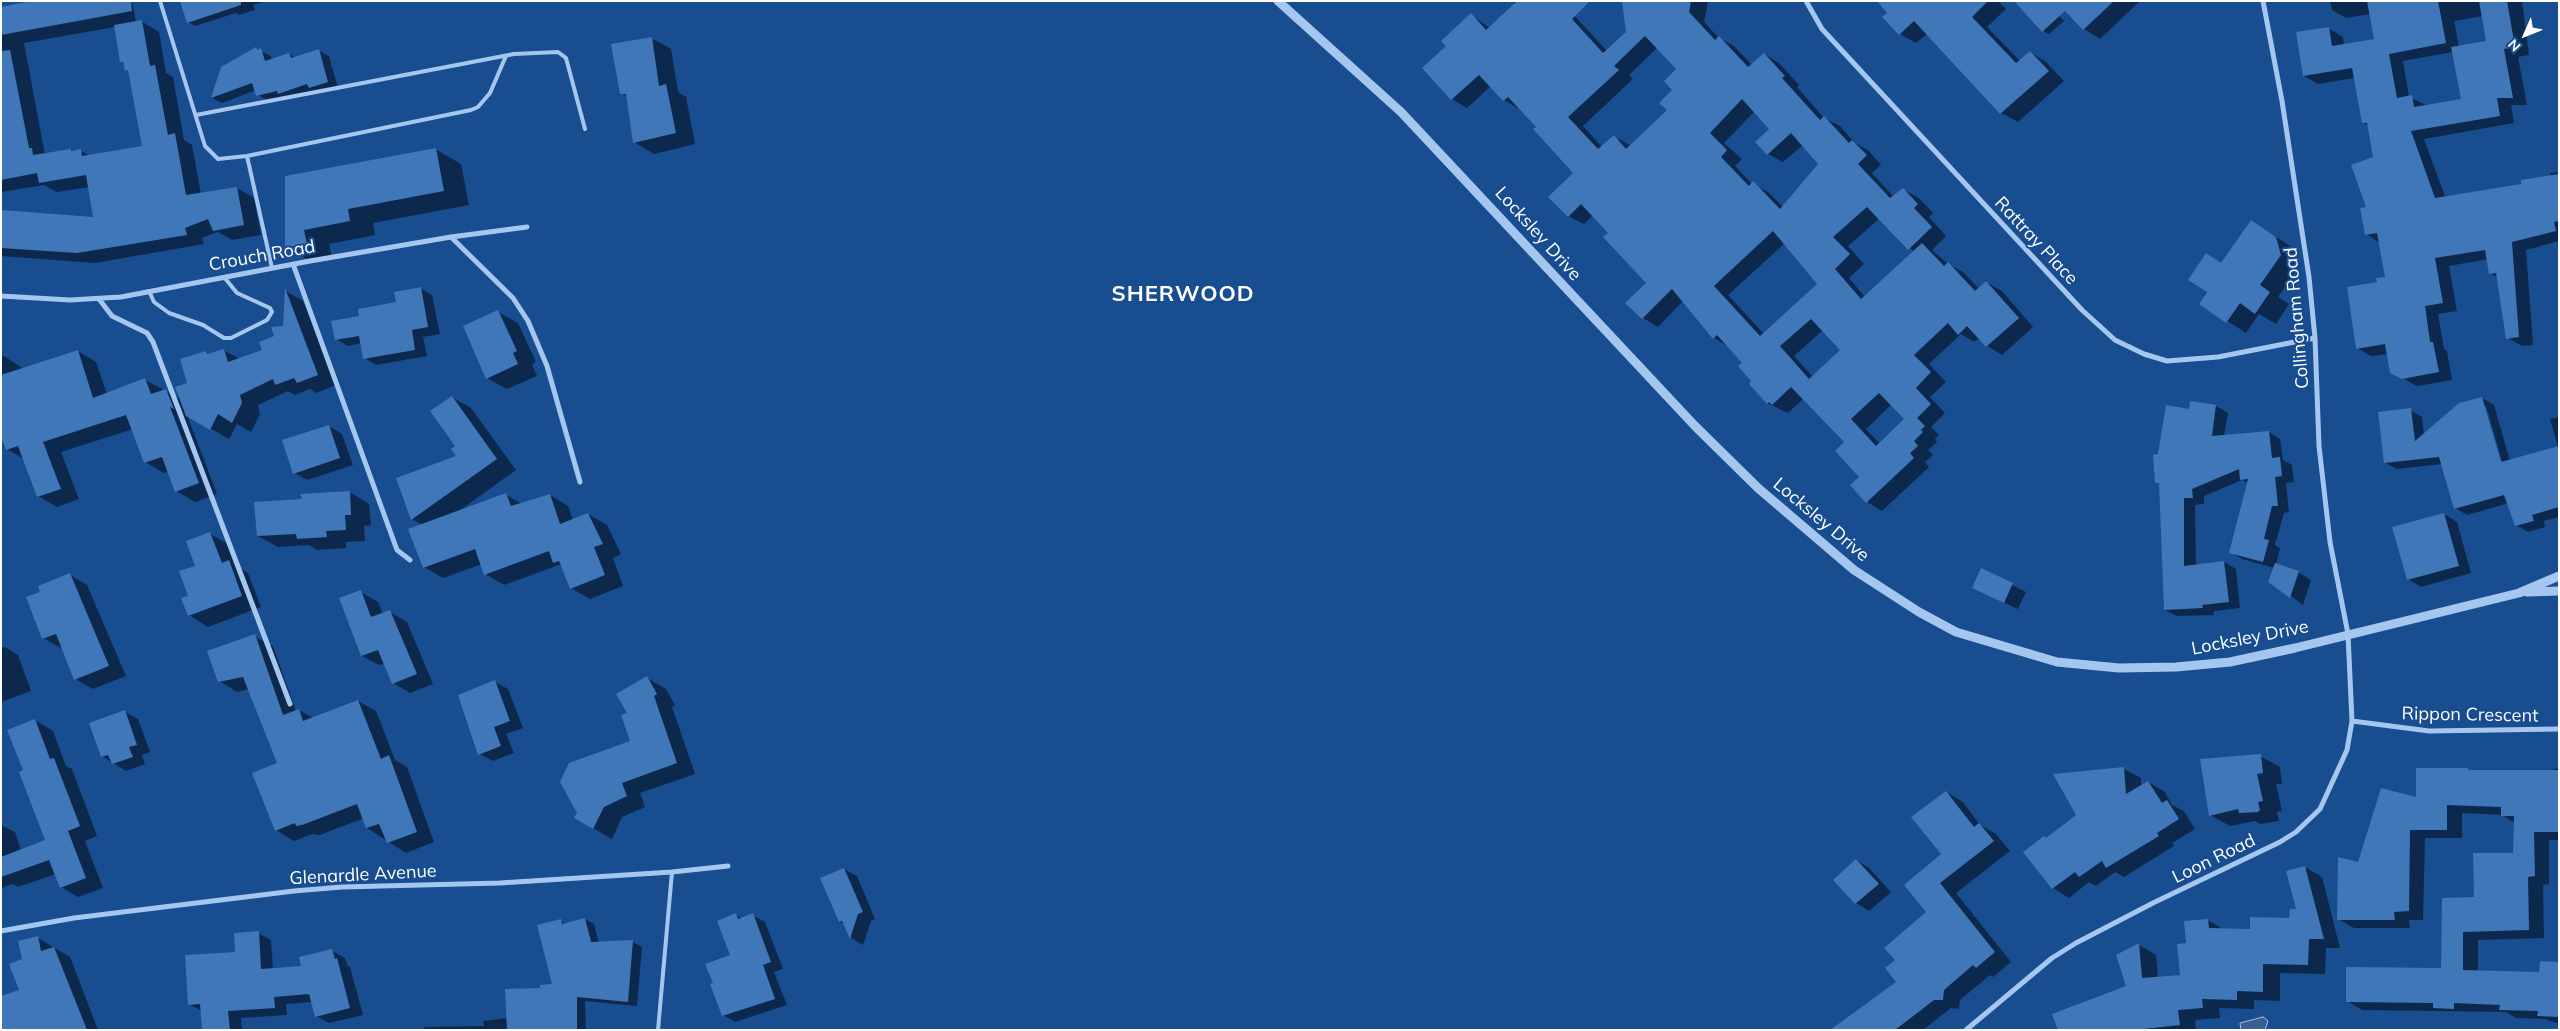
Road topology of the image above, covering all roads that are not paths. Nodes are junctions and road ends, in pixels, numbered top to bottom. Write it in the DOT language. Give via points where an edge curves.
graph roads {
  1 [pos="1278,1"];
  2 [pos="1806,1"];
  3 [pos="2263,1"];
  4 [pos="161,2"];
  5 [pos="506,56"];
  6 [pos="196,115"];
  7 [pos="585,129"];
  8 [pos="247,156"];
  9 [pos="527,227"];
  10 [pos="451,237"];
  11 [pos="293,264"];
  12 [pos="272,268"];
  13 [pos="224,277"];
  14 [pos="149,291"];
  15 [pos="1,296"];
  16 [pos="99,299"];
  17 [pos="2315,338"];
  18 [pos="580,482"];
  19 [pos="410,560"];
  20 [pos="2559,576"];
  21 [pos="2559,591"];
  22 [pos="2519,593"];
  23 [pos="2348,634"];
  24 [pos="290,704"];
  25 [pos="2352,721"];
  26 [pos="2559,730"];
  27 [pos="728,866"];
  28 [pos="672,872"];
  29 [pos="1,931"];
  30 [pos="658,1030"];
  31 [pos="1966,1030"];
  1 -- 23 [label="street, Locksley Drive" via="1401,112 1688,419 1758,488 1854,570 1919,612 1956,632 2001,647 2057,662 2119,668 2176,668 2230,662"];
  2 -- 17 [label="street, Rattray Place" via="1822,29 2082,310 2115,340 2167,361 2218,357"];
  3 -- 17 [label="street, Collingham Road" via="2308,268"];
  4 -- 6 [label="lane"];
  5 -- 6 [label="lane"];
  5 -- 7 [label="lane" via="563,54"];
  5 -- 8 [label="lane" via="490,93 471,110"];
  6 -- 8 [label="lane" via="210,154 218,159"];
  8 -- 12 [label="lane"];
  9 -- 10 [label="street, Crouch Road"];
  10 -- 11 [label="street, Crouch Road"];
  10 -- 18 [label="street" via="513,298 528,321 547,366"];
  11 -- 12 [label="street, Crouch Road"];
  11 -- 19 [label="street" via="397,550"];
  12 -- 13 [label="street, Crouch Road"];
  13 -- 14 [label="street, Crouch Road"];
  13 -- 14 [label="lane" via="237,294 270,308 272,312 267,320 231,338 224,338 204,325 160,308"];
  14 -- 16 [label="street, Crouch Road"];
  15 -- 16 [label="street, Crouch Road"];
  16 -- 24 [label="street" via="112,316 146,333 153,342"];
  17 -- 23 [label="street, Collingham Road" via="2320,446 2330,542"];
  20 -- 22 [label="street, Locksley Drive"];
  21 -- 22 [label="street, Locksley Drive"];
  22 -- 23 [label="street, Locksley Drive"];
  23 -- 25 [label="street, Loon Road"];
  25 -- 26 [label="street, Rippon Crescent" via="2429,731"];
  25 -- 31 [label="street, Loon Road" via="2347,750 2328,796 2314,816 2296,832 2076,943 2052,958"];
  27 -- 28 [label="street, Glenardle Avenue"];
  28 -- 29 [label="street, Glenardle Avenue" via="332,888 74,918"];
  28 -- 30 [label="lane"];
}
